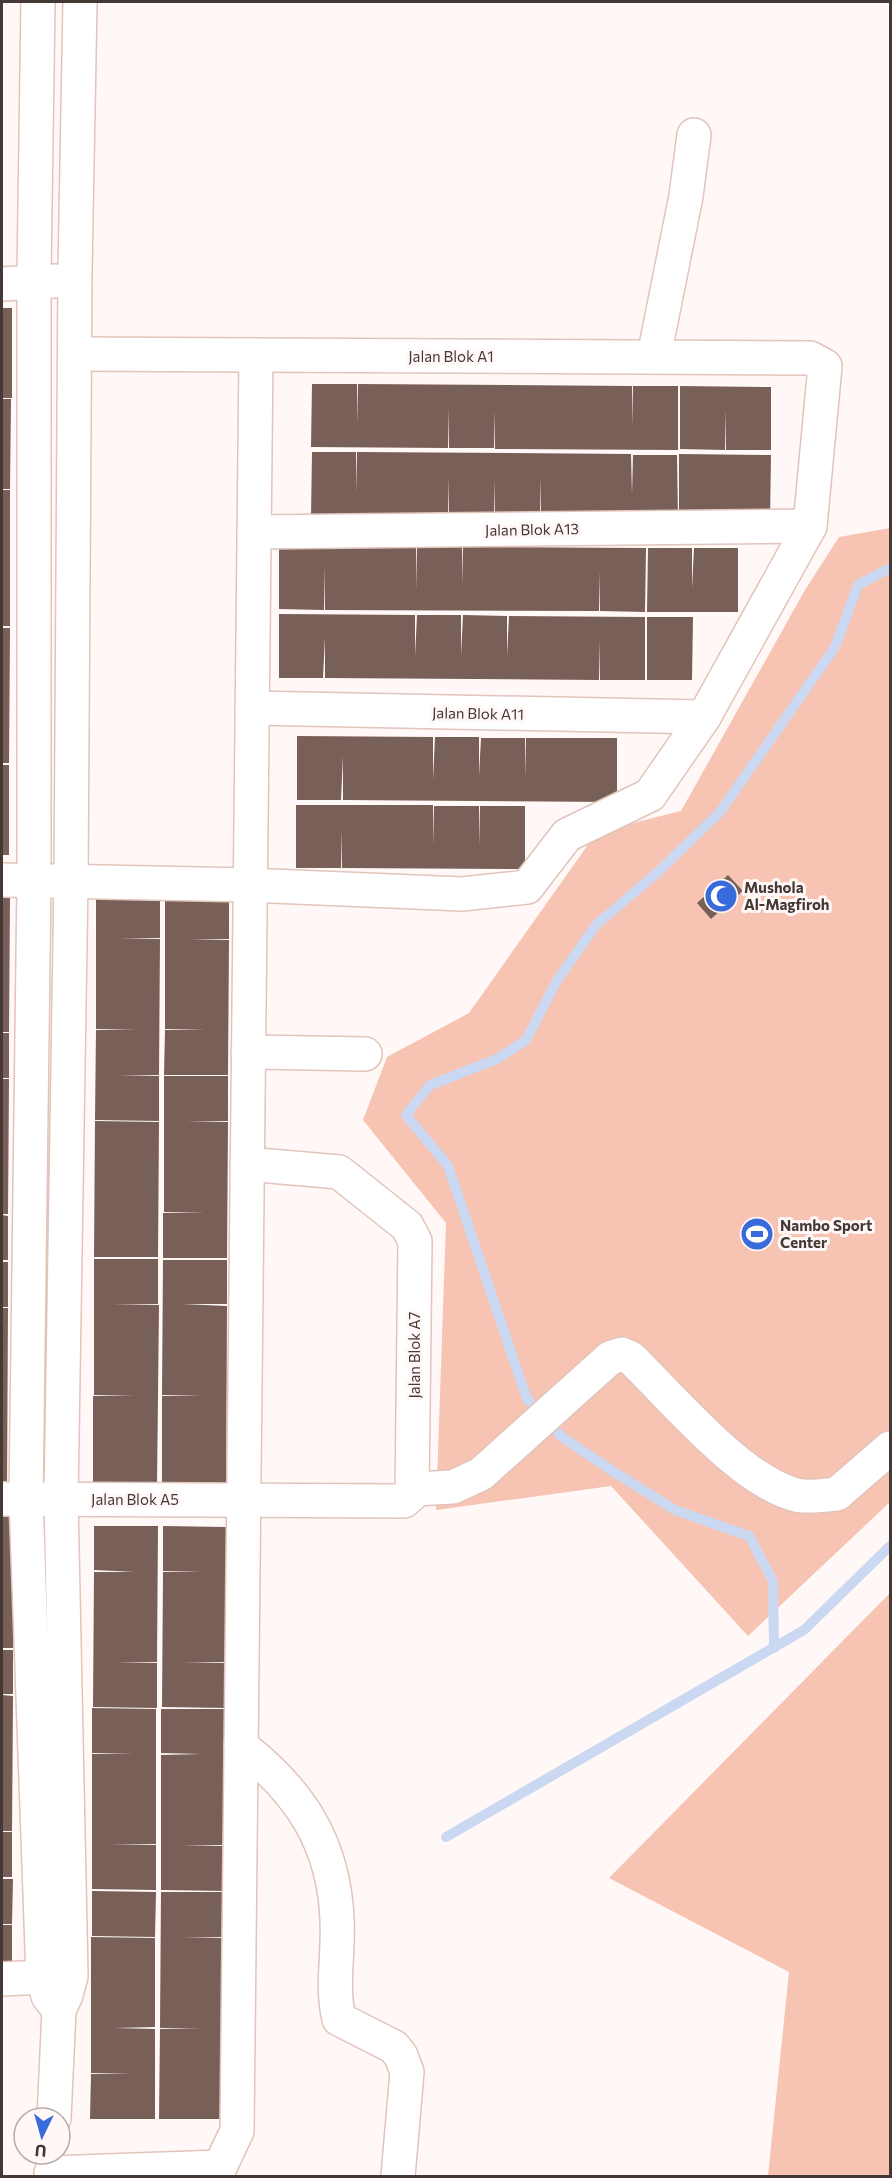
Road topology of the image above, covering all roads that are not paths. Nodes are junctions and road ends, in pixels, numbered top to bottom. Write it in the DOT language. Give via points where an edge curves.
graph roads {
  1 [pos="38,2"];
  2 [pos="80,2"];
  3 [pos="694,135"];
  4 [pos="34,280"];
  5 [pos="75,281"];
  6 [pos="2,284"];
  7 [pos="75,354"];
  8 [pos="256,355"];
  9 [pos="654,356"];
  10 [pos="810,526"];
  11 [pos="254,532"];
  12 [pos="252,708"];
  13 [pos="704,717"];
  14 [pos="2,880"];
  15 [pos="34,880"];
  16 [pos="71,881"];
  17 [pos="250,885"];
  18 [pos="248,1052"];
  19 [pos="364,1054"];
  20 [pos="247,1164"];
  21 [pos="891,1448"];
  22 [pos="414,1489"];
  23 [pos="14,1499"];
  24 [pos="61,1499"];
  25 [pos="244,1499"];
  26 [pos="241,1746"];
  27 [pos="57,1977"];
  28 [pos="2,1979"];
  29 [pos="55,2106"];
  30 [pos="51,2168"];
  31 [pos="212,2172"];
  32 [pos="398,2176"];
  1 -- 4 [label="street"];
  2 -- 5 [label="street"];
  3 -- 9 [label="street"];
  4 -- 5 [label="street"];
  4 -- 6 [label="street"];
  4 -- 15 [label="street"];
  5 -- 7 [label="street"];
  7 -- 8 [label="street, Jalan Blok A1"];
  7 -- 16 [label="street"];
  8 -- 9 [label="street, Jalan Blok A1"];
  8 -- 11 [label="street"];
  9 -- 10 [label="street, Jalan Blok A1" via="794,356 810,358 825,366"];
  10 -- 11 [label="street, Jalan Blok A13"];
  10 -- 13 [label="street"];
  11 -- 12 [label="street"];
  12 -- 13 [label="street, Jalan Blok A11"];
  12 -- 17 [label="street"];
  13 -- 17 [label="street" via="650,795 567,835 527,887 462,894"];
  14 -- 15 [label="street"];
  15 -- 16 [label="street"];
  15 -- 23 [label="street"];
  16 -- 17 [label="street"];
  16 -- 24 [label="street"];
  17 -- 18 [label="street"];
  18 -- 19 [label="street"];
  18 -- 20 [label="street"];
  20 -- 22 [label="street, Jalan Blok A7" via="339,1172 412,1233"];
  20 -- 25 [label="street"];
  21 -- 22 [label="street" via="837,1494 797,1495 756,1477 632,1358 622,1354 610,1358 481,1474 453,1488"];
  22 -- 25 [label="street" via="404,1501"];
  23 -- 24 [label="street, Jalan Blok A5"];
  23 -- 27 [label="street"];
  24 -- 25 [label="street, Jalan Blok A5"];
  24 -- 27 [label="street"];
  25 -- 26 [label="street"];
  26 -- 31 [label="street" via="237,2131"];
  26 -- 32 [label="street" via="283,1784 309,1815 329,1861 337,1918 335,2004 339,2019 394,2047 407,2072"];
  27 -- 28 [label="street"];
  27 -- 29 [label="street"];
  30 -- 31 [label="street"];
}
